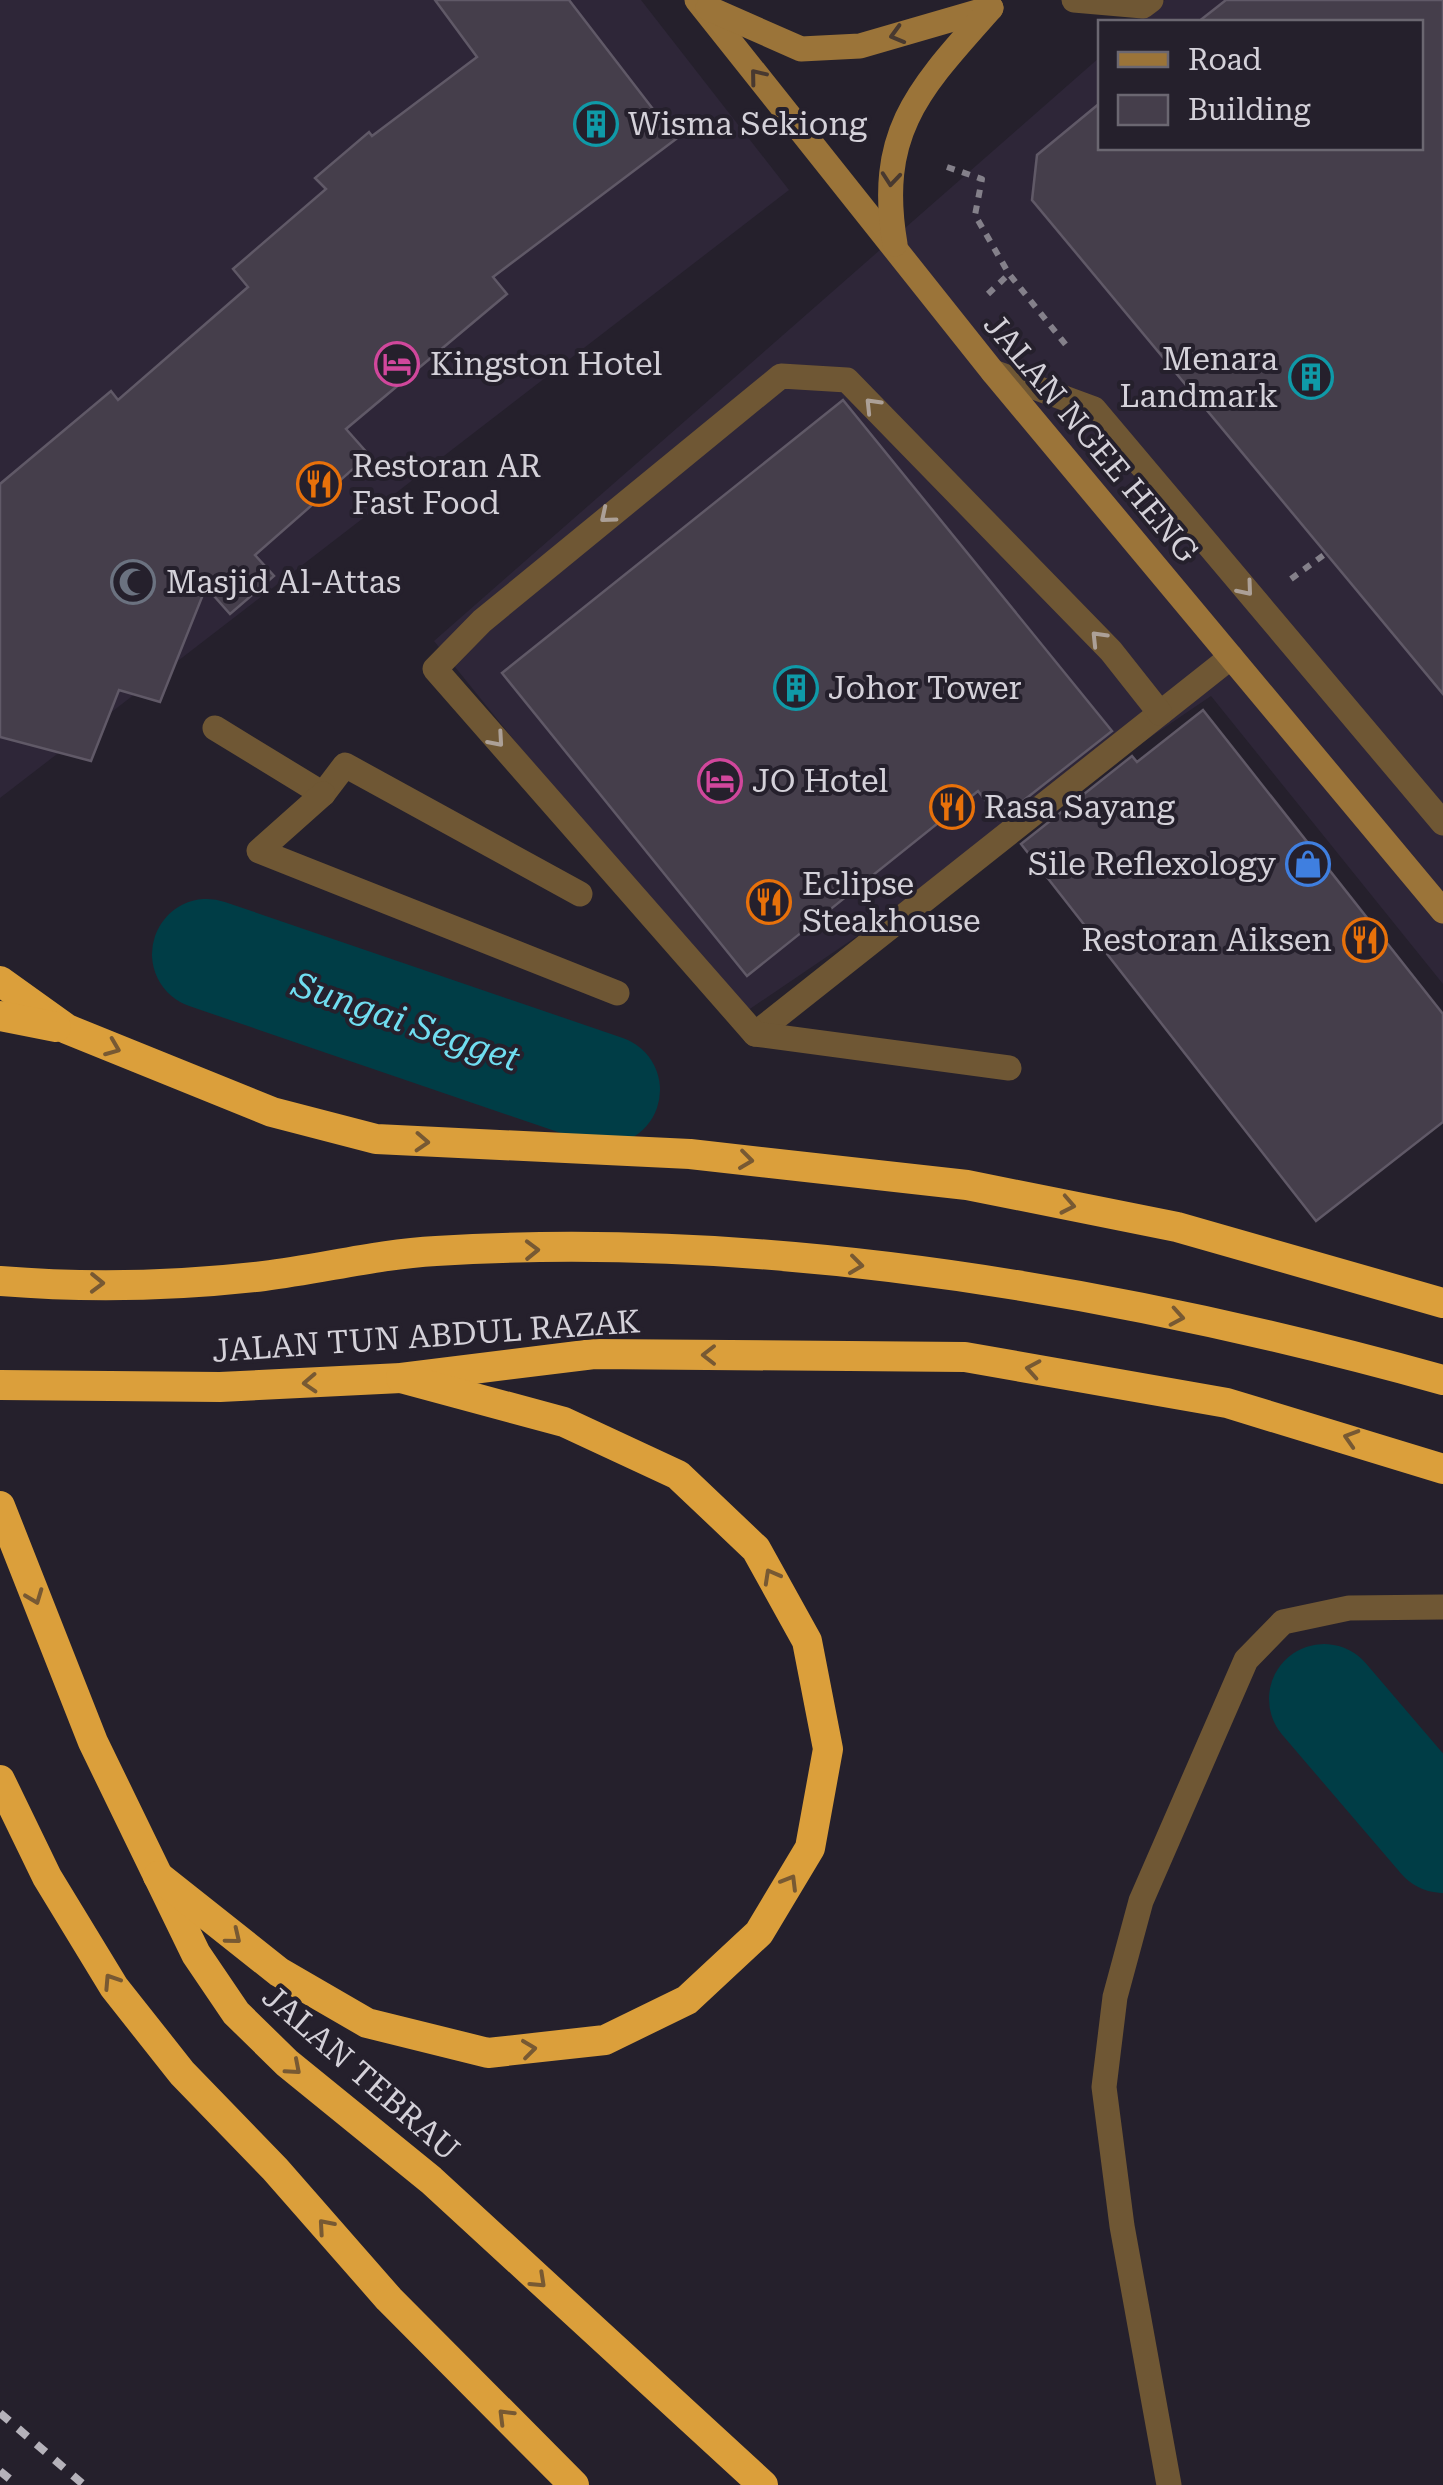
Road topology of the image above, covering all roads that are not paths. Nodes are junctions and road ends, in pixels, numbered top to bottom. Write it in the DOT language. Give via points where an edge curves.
graph roads {
  1 [pos="1074,0"];
  2 [pos="1151,0"];
  3 [pos="698,2"];
  4 [pos="996,4"];
  5 [pos="896,249"];
  6 [pos="994,372"];
  7 [pos="1231,657"];
  8 [pos="1160,713"];
  9 [pos="215,728"];
  10 [pos="323,794"];
  11 [pos="1443,822"];
  12 [pos="580,894"];
  13 [pos="1443,911"];
  14 [pos="0,980"];
  15 [pos="617,993"];
  16 [pos="0,1016"];
  17 [pos="67,1029"];
  18 [pos="756,1034"];
  19 [pos="1009,1068"];
  20 [pos="0,1281"];
  21 [pos="1443,1303"];
  22 [pos="401,1378"];
  23 [pos="1443,1380"];
  24 [pos="0,1385"];
  25 [pos="1443,1469"];
  26 [pos="0,1506"];
  27 [pos="1443,1607"];
  28 [pos="0,1780"];
  29 [pos="158,1876"];
  30 [pos="574,2485"];
  31 [pos="762,2485"];
  32 [pos="1168,2485"];
  1 -- 2 [label="lane" via="1144,6"];
  4 -- 3 [label="street, one-way" via="860,46 801,49"];
  5 -- 3 [label="street, JALAN NGEE HENG, one-way"];
  4 -- 5 [label="street, one-way" via="923,89 895,139 889,206"];
  5 -- 6 [label="street, JALAN NGEE HENG"];
  6 -- 7 [label="street, JALAN NGEE HENG"];
  6 -- 11 [label="lane, one-way" via="1094,409"];
  7 -- 8 [label="lane"];
  7 -- 13 [label="street, JALAN NGEE HENG"];
  8 -- 18 [label="lane"];
  8 -- 18 [label="lane, one-way" via="1111,651 848,380 781,376 482,621 435,668"];
  9 -- 10 [label="lane"];
  10 -- 12 [label="lane" via="346,765"];
  10 -- 15 [label="lane" via="259,850"];
  14 -- 17 [label="highway"];
  16 -- 17 [label="highway"];
  17 -- 21 [label="highway, one-way" via="272,1112 376,1140 690,1154 967,1185 1177,1227"];
  18 -- 19 [label="lane"];
  20 -- 23 [label="highway, one-way" via="122,1284 261,1276 434,1251 703,1248 958,1277 1232,1327"];
  22 -- 24 [label="highway, JALAN TUN ABDUL RAZAK, one-way" via="220,1387"];
  25 -- 22 [label="highway, JALAN TUN ABDUL RAZAK, one-way" via="1227,1403 965,1357 594,1354"];
  29 -- 22 [label="highway, one-way" via="279,1972 367,2023 488,2053 605,2040 686,2000 760,1934 810,1848 828,1749 807,1641 756,1549 678,1475 564,1422"];
  26 -- 29 [label="highway, JALAN TEBRAU, one-way" via="93,1742"];
  27 -- 32 [label="lane" via="1349,1608 1283,1622 1246,1660 1142,1901 1115,1997 1104,2087"];
  30 -- 28 [label="highway, one-way" via="389,2299 182,2073 114,1987"];
  29 -- 31 [label="highway, JALAN TEBRAU, one-way" via="196,1954 236,2013 431,2180"];
}
